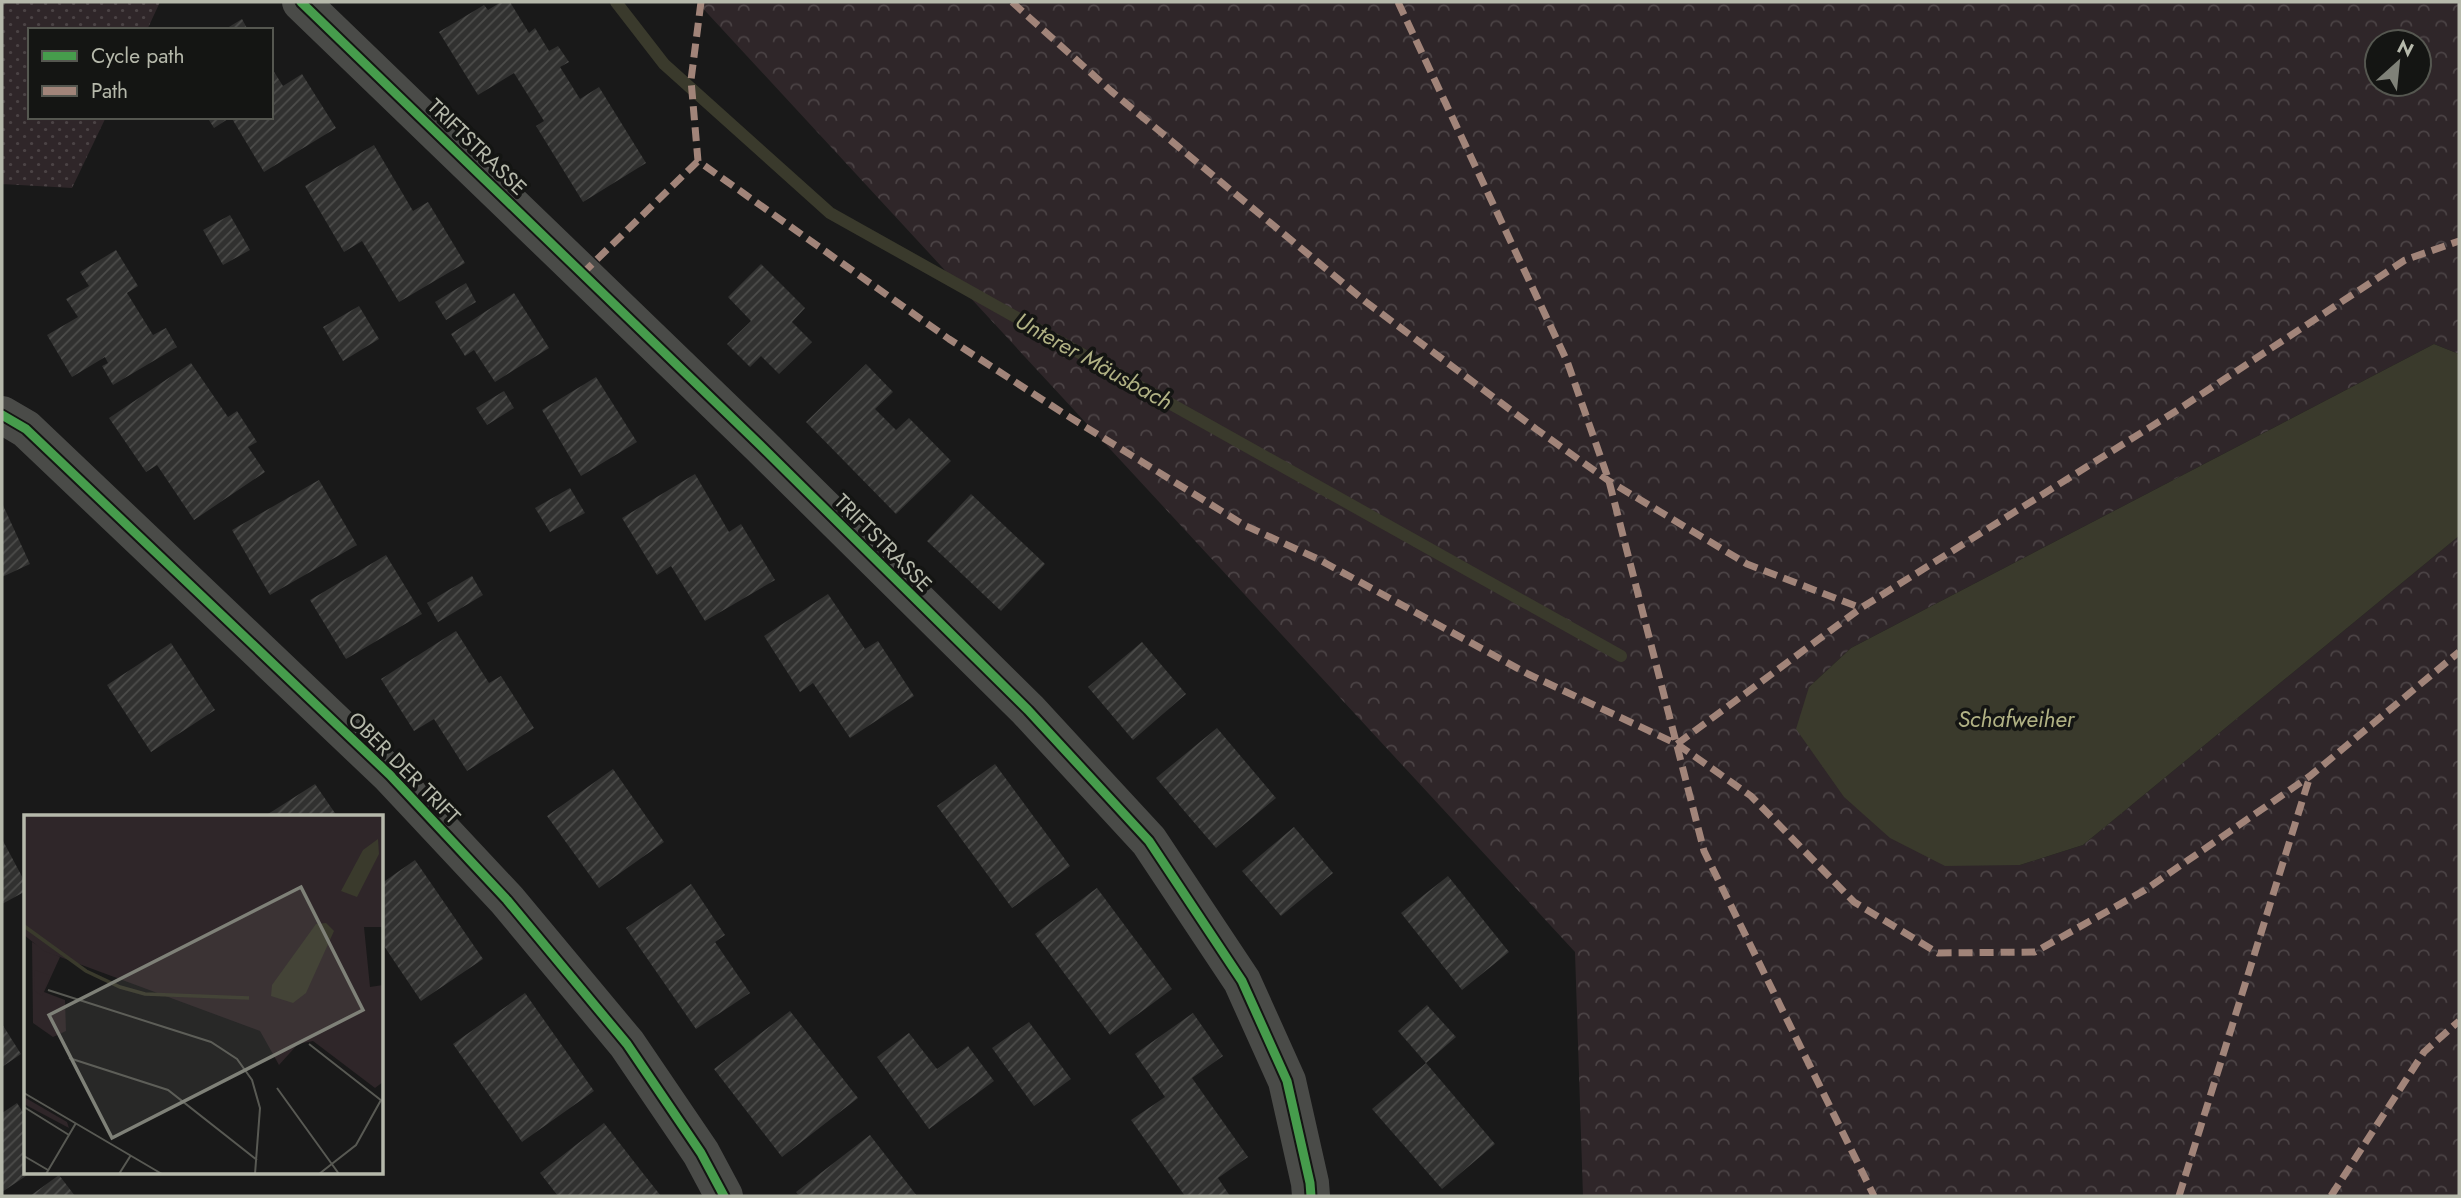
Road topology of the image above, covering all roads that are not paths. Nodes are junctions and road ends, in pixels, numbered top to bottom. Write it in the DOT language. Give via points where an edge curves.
graph roads {
  1 [pos="301,2"];
  2 [pos="2,415"];
  3 [pos="724,1196"];
  4 [pos="1311,1196"];
  1 -- 4 [label="street, TRIFTSTRASSE" via="1028,710 1149,841 1242,981 1287,1081"];
  2 -- 3 [label="street, OBER DER TRIFT" via="26,429 390,775 507,900 627,1044 701,1153"];
}
